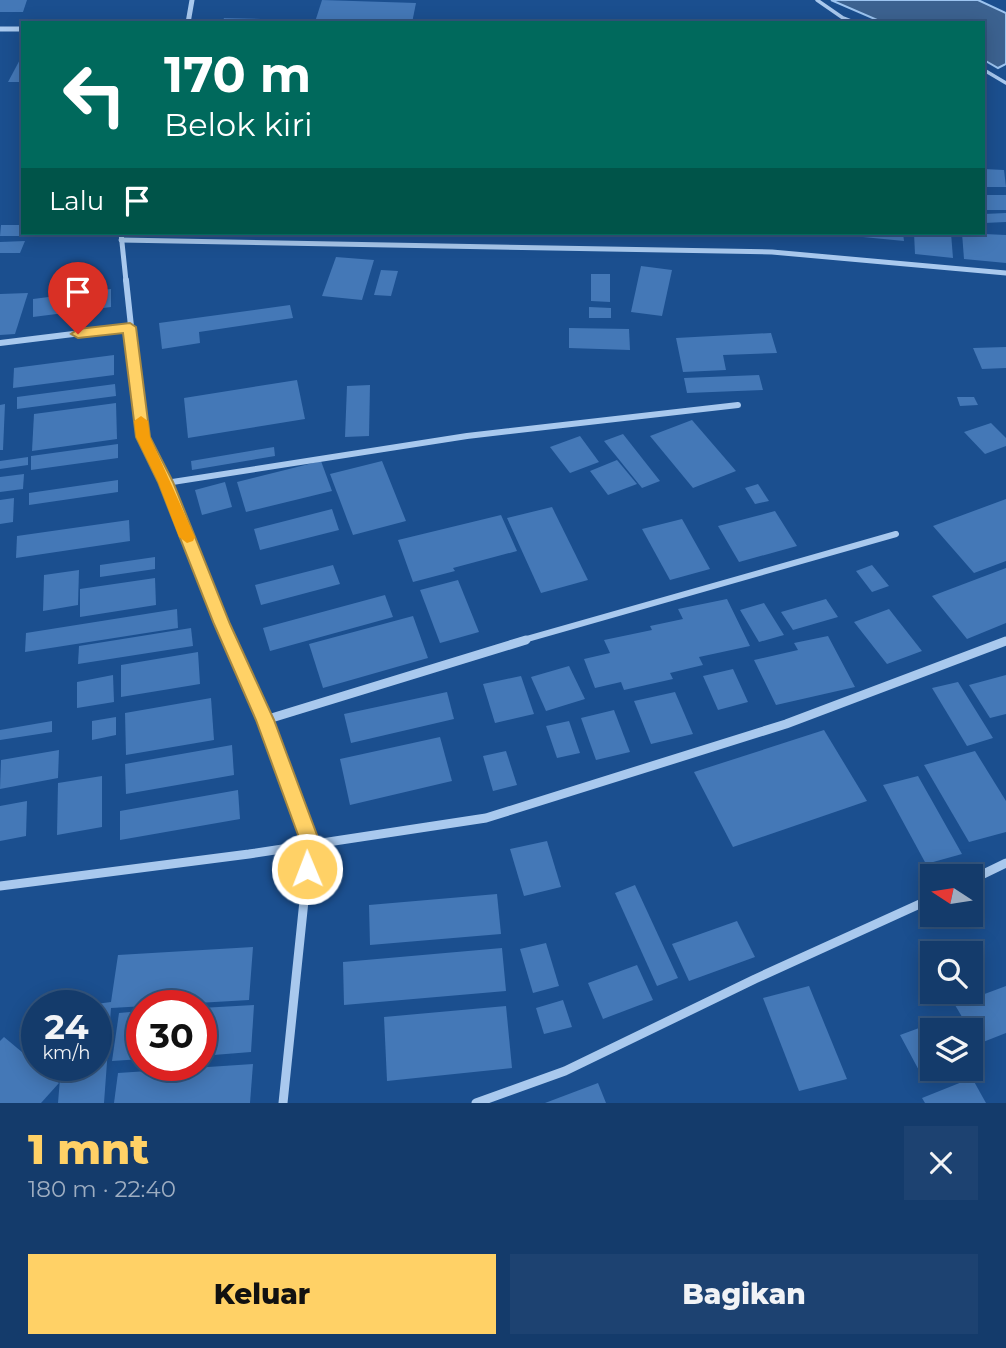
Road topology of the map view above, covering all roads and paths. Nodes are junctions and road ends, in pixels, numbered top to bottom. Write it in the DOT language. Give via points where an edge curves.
graph roads {
  1 [pos="192,0"];
  2 [pos="817,0"];
  3 [pos="188,21"];
  4 [pos="851,21"];
  5 [pos="0,29"];
  6 [pos="21,29"];
  7 [pos="985,71"];
  8 [pos="1006,83"];
  9 [pos="121,236"];
  10 [pos="1006,274"];
  11 [pos="130,327"];
  12 [pos="0,343"];
  13 [pos="738,405"];
  14 [pos="166,482"];
  15 [pos="896,534"];
  16 [pos="1006,641"];
  17 [pos="265,720"];
  18 [pos="310,843"];
  19 [pos="1006,863"];
  20 [pos="984,874"];
  21 [pos="0,886"];
  22 [pos="920,904"];
  23 [pos="283,1103"];
  24 [pos="476,1103"];
  1 -- 3 [label="street"];
  2 -- 4 [label="lane"];
  5 -- 6 [label="street"];
  7 -- 8 [label="lane"];
  9 -- 10 [label="street" via="772,252"];
  9 -- 11 [label="street"];
  11 -- 12 [label="street"];
  11 -- 14 [label="street" via="143,437"];
  13 -- 14 [label="street" via="467,436"];
  14 -- 17 [label="street"];
  15 -- 17 [label="street" via="437,665"];
  16 -- 18 [label="street" via="786,724 486,818"];
  17 -- 18 [label="street"];
  18 -- 21 [label="street"];
  18 -- 23 [label="street"];
  19 -- 20 [label="street"];
  22 -- 24 [label="street" via="565,1071"];
}
